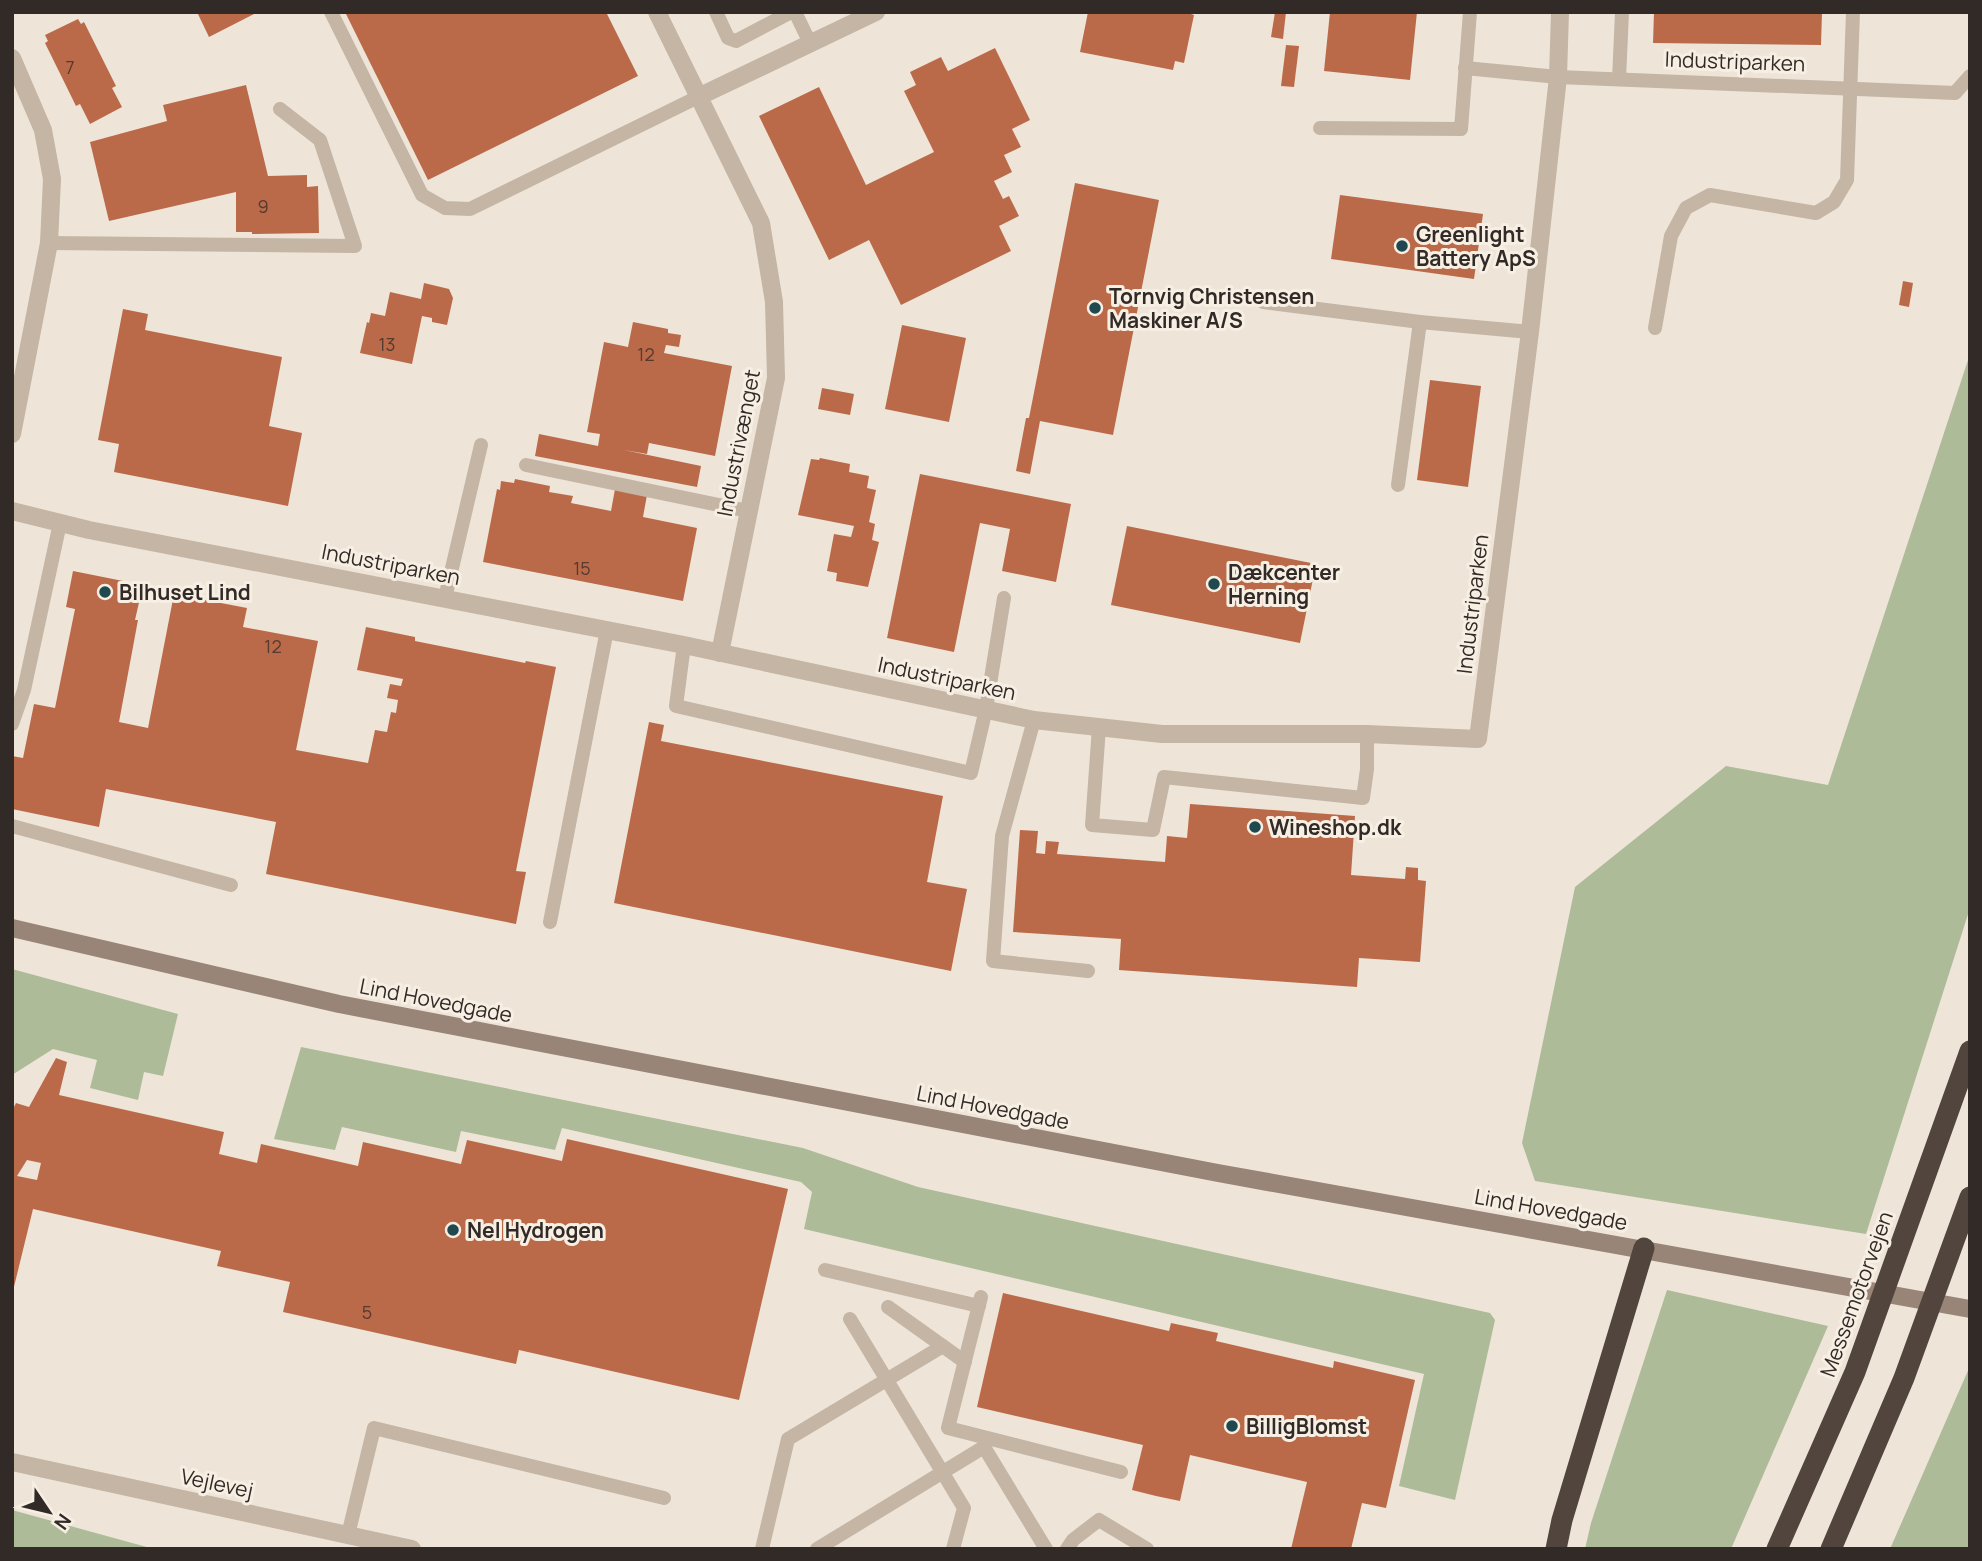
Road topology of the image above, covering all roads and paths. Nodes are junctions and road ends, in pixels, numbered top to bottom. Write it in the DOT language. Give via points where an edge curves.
graph roads {
  1 [pos="331,12"];
  2 [pos="657,12"];
  3 [pos="716,12"];
  4 [pos="793,12"];
  5 [pos="876,12"];
  6 [pos="1470,12"];
  7 [pos="1560,12"];
  8 [pos="1622,12"];
  9 [pos="1853,12"];
  10 [pos="810,44"];
  11 [pos="12,58"];
  12 [pos="1465,68"];
  13 [pos="1970,76"];
  14 [pos="1558,77"];
  15 [pos="1619,79"];
  16 [pos="1850,89"];
  17 [pos="698,97"];
  18 [pos="280,109"];
  19 [pos="1320,128"];
  20 [pos="49,243"];
  21 [pos="1263,302"];
  22 [pos="1420,322"];
  23 [pos="1655,328"];
  24 [pos="1530,332"];
  25 [pos="12,435"];
  26 [pos="481,445"];
  27 [pos="526,465"];
  28 [pos="1398,485"];
  29 [pos="12,511"];
  30 [pos="748,511"];
  31 [pos="60,523"];
  32 [pos="1004,597"];
  33 [pos="446,598"];
  34 [pos="607,630"];
  35 [pos="684,645"];
  36 [pos="720,653"];
  37 [pos="985,709"];
  38 [pos="1034,720"];
  39 [pos="12,724"];
  40 [pos="1099,727"];
  41 [pos="1367,734"];
  42 [pos="12,826"];
  43 [pos="231,885"];
  44 [pos="550,922"];
  45 [pos="12,928"];
  46 [pos="1088,971"];
  47 [pos="1970,1051"];
  48 [pos="1970,1197"];
  49 [pos="1644,1248"];
  50 [pos="825,1270"];
  51 [pos="888,1307"];
  52 [pos="1970,1309"];
  53 [pos="850,1319"];
  54 [pos="943,1346"];
  55 [pos="965,1362"];
  56 [pos="887,1380"];
  57 [pos="985,1442"];
  58 [pos="12,1462"];
  59 [pos="942,1472"];
  60 [pos="1121,1472"];
  61 [pos="664,1499"];
  62 [pos="348,1535"];
  63 [pos="412,1549"];
  64 [pos="762,1549"];
  65 [pos="817,1549"];
  66 [pos="954,1549"];
  67 [pos="1046,1549"];
  68 [pos="1068,1549"];
  69 [pos="1147,1549"];
  70 [pos="1556,1549"];
  71 [pos="1777,1549"];
  72 [pos="1831,1549"];
  1 -- 17 [label="lane" via="422,195 445,208 470,209"];
  2 -- 17 [label="street, Industrivænget"];
  3 -- 4 [label="lane" via="728,38 736,41"];
  4 -- 10 [label="lane"];
  5 -- 10 [label="street"];
  6 -- 12 [label="lane"];
  7 -- 14 [label="street, Industriparken"];
  8 -- 15 [label="lane"];
  9 -- 16 [label="lane"];
  10 -- 17 [label="street"];
  11 -- 20 [label="street" via="43,130 52,179"];
  12 -- 14 [label="lane"];
  12 -- 19 [label="lane" via="1461,129"];
  13 -- 16 [label="lane, Industriparken" via="1955,93"];
  14 -- 15 [label="lane, Industriparken"];
  14 -- 24 [label="street, Industriparken"];
  15 -- 16 [label="lane, Industriparken"];
  16 -- 23 [label="lane" via="1847,180 1833,202 1816,213 1710,195 1686,208 1671,236"];
  17 -- 30 [label="street, Industrivænget" via="761,223 774,302 776,378"];
  18 -- 20 [label="lane" via="320,140 355,246"];
  20 -- 25 [label="street"];
  21 -- 22 [label="lane"];
  22 -- 24 [label="lane"];
  22 -- 28 [label="lane"];
  24 -- 41 [label="street, Industriparken" via="1478,739"];
  26 -- 33 [label="lane"];
  27 -- 30 [label="lane"];
  29 -- 31 [label="street, Industriparken"];
  30 -- 36 [label="street, Industrivænget"];
  31 -- 33 [label="street, Industriparken"];
  31 -- 39 [label="lane" via="24,690"];
  32 -- 37 [label="lane"];
  33 -- 34 [label="street, Industriparken"];
  34 -- 35 [label="street, Industriparken"];
  34 -- 44 [label="lane"];
  35 -- 36 [label="street, Industriparken"];
  35 -- 37 [label="lane" via="676,706 971,774"];
  36 -- 37 [label="street, Industriparken"];
  37 -- 38 [label="street, Industriparken"];
  38 -- 40 [label="street, Industriparken"];
  38 -- 46 [label="lane" via="1002,836 993,961"];
  40 -- 41 [label="street, Industriparken" via="1162,734"];
  40 -- 41 [label="lane" via="1092,825 1153,830 1164,776 1363,798"];
  42 -- 43 [label="lane"];
  45 -- 49 [label="main road, Lind Hovedgade" via="339,1004 1218,1173"];
  47 -- 71 [label="highway, Messemotorvejen" via="1855,1372"];
  48 -- 72 [label="highway" via="1904,1378"];
  49 -- 52 [label="main road, Lind Hovedgade"];
  49 -- 70 [label="highway"];
  50 -- 55 [label="lane" via="980,1302"];
  51 -- 54 [label="lane"];
  53 -- 56 [label="lane"];
  54 -- 55 [label="lane"];
  54 -- 56 [label="lane"];
  55 -- 57 [label="lane" via="948,1428"];
  56 -- 59 [label="lane"];
  56 -- 64 [label="lane" via="788,1439"];
  57 -- 59 [label="lane"];
  57 -- 60 [label="lane"];
  57 -- 67 [label="lane"];
  58 -- 62 [label="street, Vejlevej"];
  59 -- 65 [label="lane"];
  59 -- 66 [label="lane" via="964,1508"];
  61 -- 62 [label="lane" via="374,1428"];
  62 -- 63 [label="street, Vejlevej"];
  68 -- 69 [label="lane" via="1099,1520"];
}
